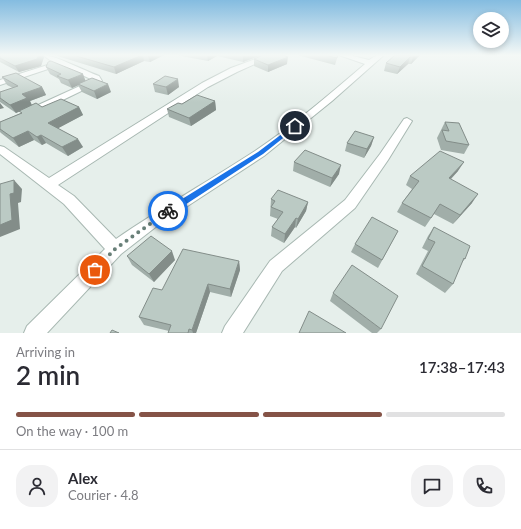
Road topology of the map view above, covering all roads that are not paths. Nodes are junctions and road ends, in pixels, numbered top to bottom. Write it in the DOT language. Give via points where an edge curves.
graph roads {
  1 [pos="37,71"];
  2 [pos="78,71"];
  3 [pos="233,71"];
  4 [pos="361,71"];
  5 [pos="0,83"];
  6 [pos="30,113"];
  7 [pos="407,121"];
  8 [pos="0,149"];
  9 [pos="48,185"];
  10 [pos="115,249"];
  11 [pos="34,333"];
  12 [pos="232,333"];
  1 -- 5 [label="street"];
  2 -- 6 [label="street" via="98,81"];
  3 -- 9 [label="street" via="204,85"];
  4 -- 10 [label="street" via="260,153 152,222"];
  7 -- 12 [label="street" via="350,204 276,266"];
  8 -- 9 [label="street"];
  9 -- 10 [label="street" via="69,200"];
  10 -- 11 [label="street"];
}
